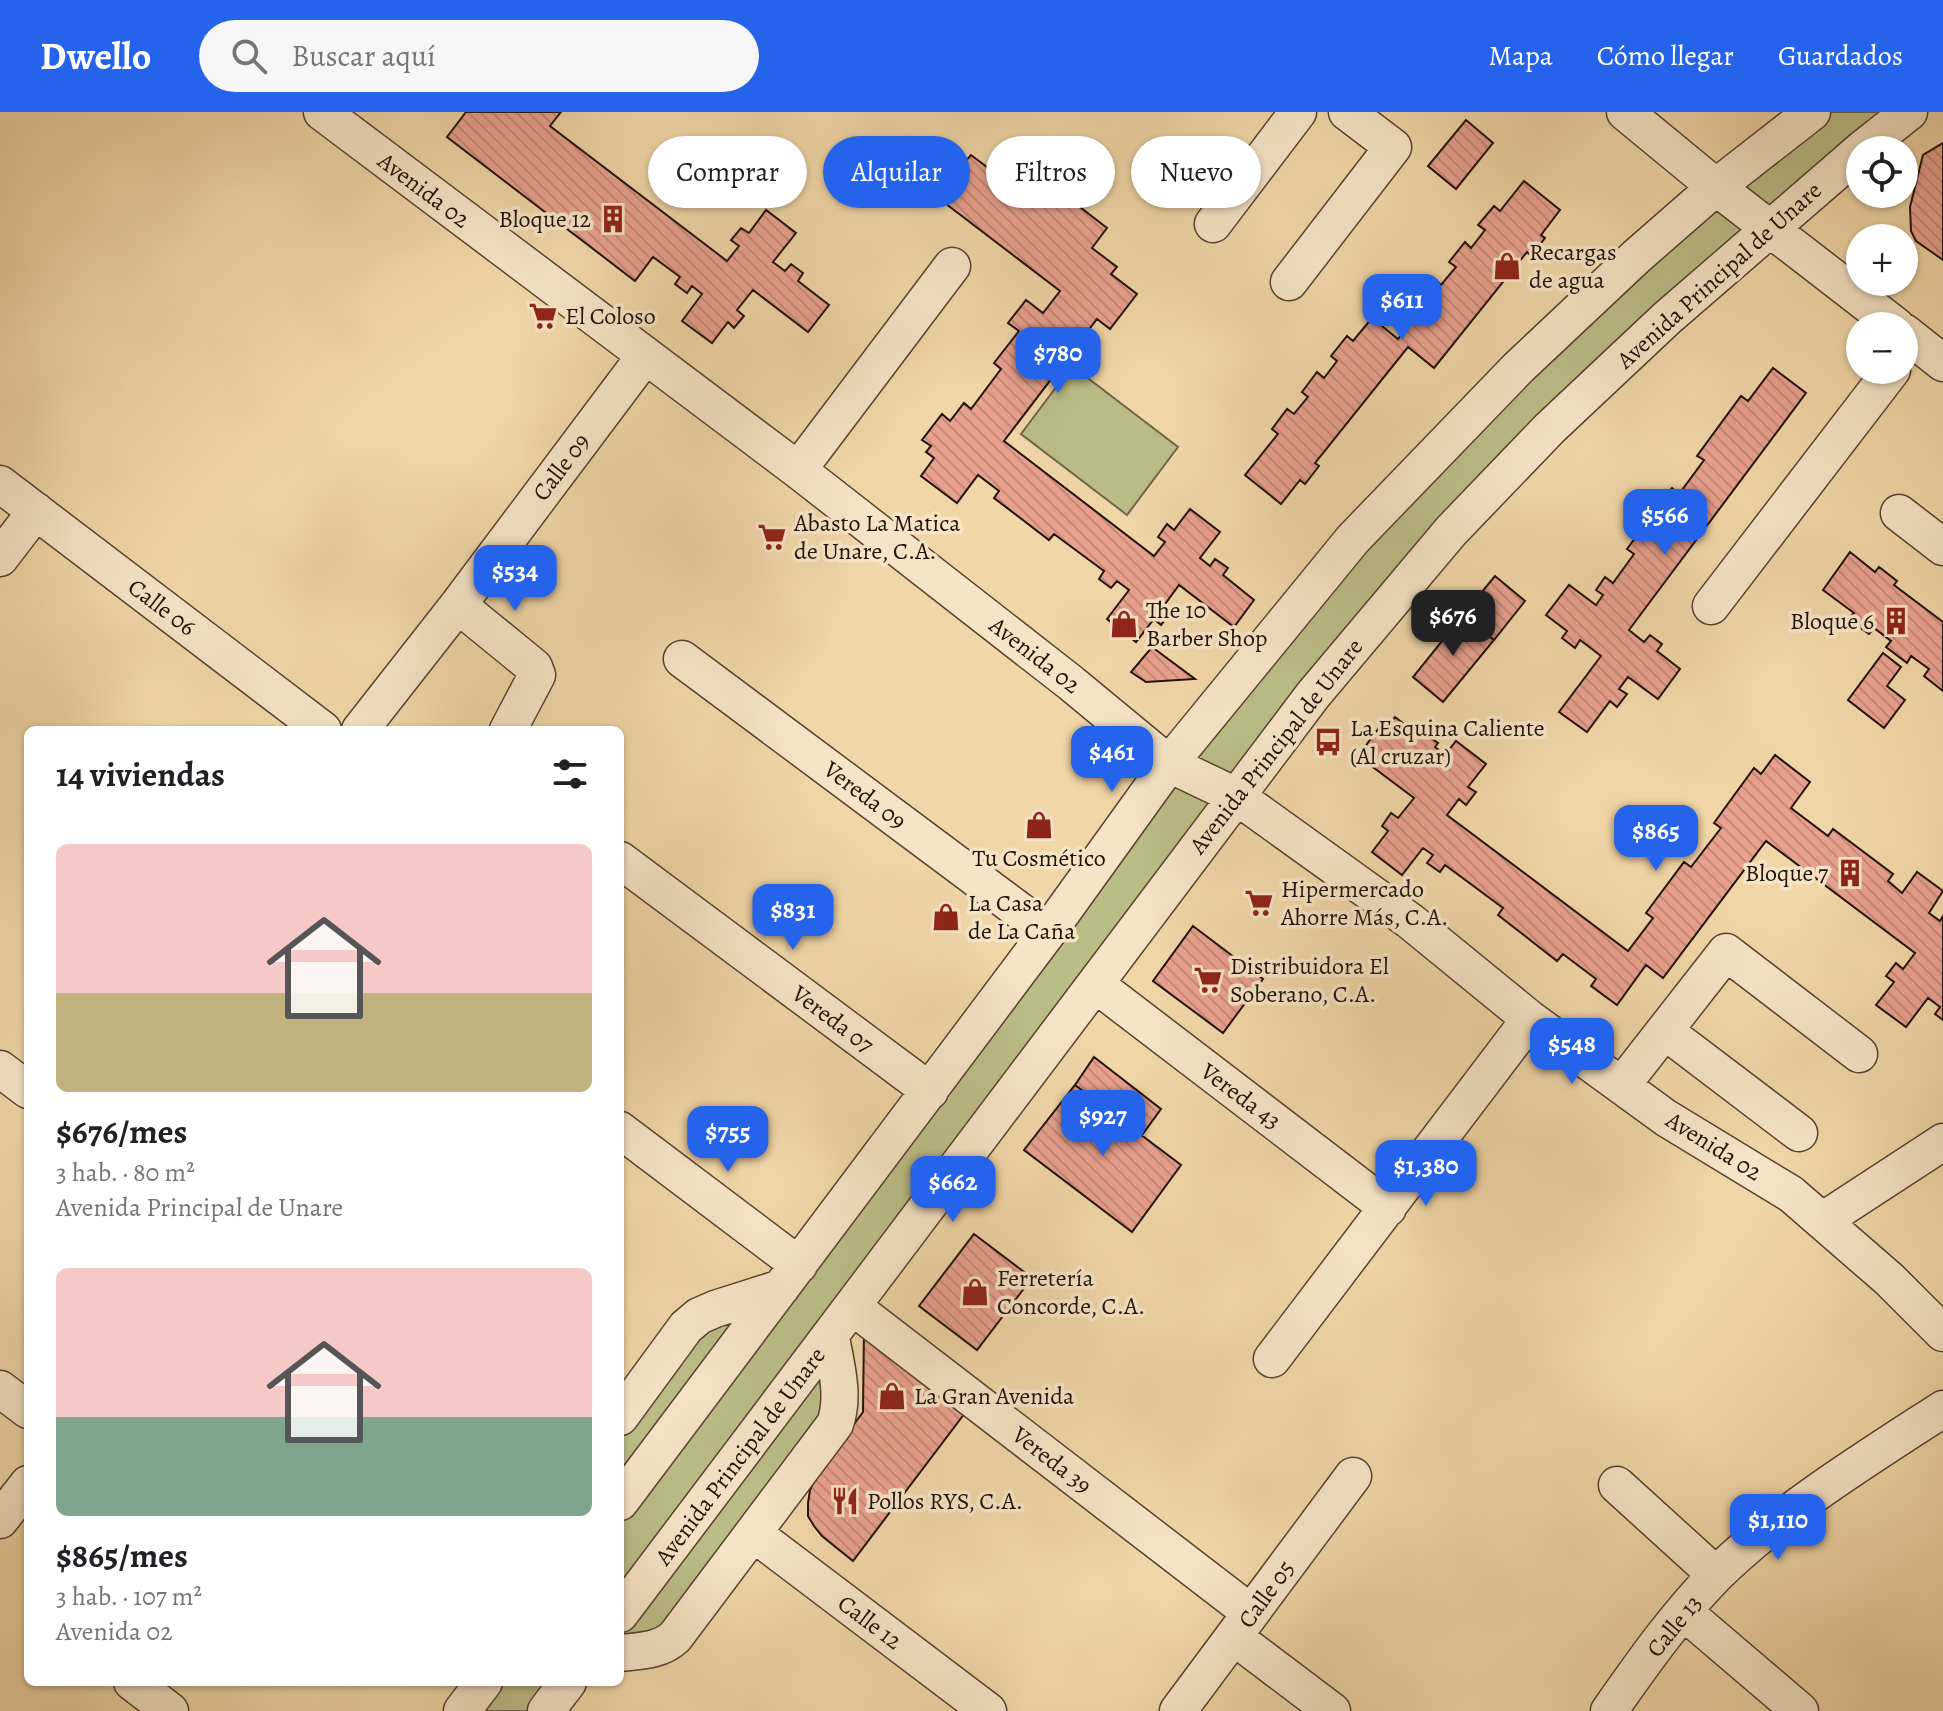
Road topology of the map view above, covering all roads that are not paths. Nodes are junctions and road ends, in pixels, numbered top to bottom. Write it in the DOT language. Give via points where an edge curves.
graph roads {
  1 [pos="322,112"];
  2 [pos="1298,112"];
  3 [pos="1625,112"];
  4 [pos="1812,112"];
  5 [pos="1909,112"];
  6 [pos="1354,114"];
  7 [pos="1878,136"];
  8 [pos="1846,163"];
  9 [pos="1716,187"];
  10 [pos="1213,224"];
  11 [pos="1773,229"];
  12 [pos="952,266"];
  13 [pos="1289,282"];
  14 [pos="1874,312"];
  15 [pos="1918,347"];
  16 [pos="645,356"];
  17 [pos="1943,363"];
  18 [pos="1881,384"];
  19 [pos="798,470"];
  20 [pos="0,484"];
  21 [pos="36,511"];
  22 [pos="1899,513"];
  23 [pos="1943,547"];
  24 [pos="0,558"];
  25 [pos="458,605"];
  26 [pos="1711,606"];
  27 [pos="682,659"];
  28 [pos="318,726"];
  29 [pos="363,726"];
  30 [pos="510,726"];
  31 [pos="1169,764"];
  32 [pos="1236,796"];
  33 [pos="624,863"];
  34 [pos="1048,932"];
  35 [pos="1095,984"];
  36 [pos="1530,1019"];
  37 [pos="1666,1032"];
  38 [pos="1859,1054"];
  39 [pos="0,1069"];
  40 [pos="1622,1085"];
  41 [pos="24,1087"];
  42 [pos="930,1091"];
  43 [pos="624,1133"];
  44 [pos="1799,1133"];
  45 [pos="1943,1142"];
  46 [pos="1388,1208"];
  47 [pos="1822,1221"];
  48 [pos="790,1276"];
  49 [pos="853,1307"];
  50 [pos="1943,1333"];
  51 [pos="831,1337"];
  52 [pos="1272,1359"];
  53 [pos="1943,1409"];
  54 [pos="624,1412"];
  55 [pos="1353,1476"];
  56 [pos="1617,1485"];
  57 [pos="24,1489"];
  58 [pos="624,1497"];
  59 [pos="0,1520"];
  60 [pos="753,1533"];
  61 [pos="1716,1575"];
  62 [pos="624,1609"];
  63 [pos="1684,1612"];
  64 [pos="1243,1625"];
  65 [pos="624,1652"];
  66 [pos="137,1686"];
  67 [pos="481,1686"];
  68 [pos="565,1686"];
  69 [pos="170,1711"];
  70 [pos="462,1711"];
  71 [pos="546,1711"];
  72 [pos="988,1711"];
  73 [pos="1178,1711"];
  74 [pos="1332,1711"];
  75 [pos="1609,1711"];
  76 [pos="1800,1711"];
  1 -- 16 [label="street, Avenida 02"];
  2 -- 10 [label="street"];
  3 -- 9 [label="street"];
  4 -- 9 [label="street"];
  5 -- 7 [label="street, Avenida Principal de Unare"];
  6 -- 13 [label="street" via="1393,147"];
  8 -- 11 [label="street, Avenida Principal de Unare"];
  9 -- 11 [label="street"];
  9 -- 31 [label="street" via="1518,368 1419,468 1353,539"];
  11 -- 14 [label="street"];
  11 -- 32 [label="street, Avenida Principal de Unare" via="1667,318 1451,531"];
  12 -- 19 [label="street"];
  15 -- 17 [label="street"];
  16 -- 19 [label="street, Avenida 02"];
  16 -- 25 [label="street, Calle 09"];
  18 -- 26 [label="street"];
  19 -- 31 [label="street, Avenida 02"];
  20 -- 21 [label="street, Calle 06"];
  21 -- 24 [label="street"];
  21 -- 28 [label="street, Calle 06"];
  22 -- 23 [label="street"];
  25 -- 29 [label="street, Calle 09"];
  25 -- 30 [label="street" via="534,667 536,680"];
  27 -- 34 [label="street, Vereda 09"];
  31 -- 32 [label="street, Avenida 02"];
  31 -- 34 [label="street"];
  32 -- 35 [label="street, Avenida Principal de Unare"];
  32 -- 36 [label="street, Avenida 02" via="1410,921"];
  33 -- 42 [label="street, Vereda 07"];
  34 -- 42 [label="street"];
  35 -- 46 [label="street, Vereda 43"];
  35 -- 49 [label="street, Avenida Principal de Unare"];
  36 -- 40 [label="street, Avenida 02"];
  36 -- 46 [label="street"];
  37 -- 38 [label="street" via="1726,952"];
  37 -- 40 [label="street"];
  37 -- 44 [label="street"];
  39 -- 41 [label="street"];
  40 -- 47 [label="street, Avenida 02" via="1791,1194"];
  42 -- 48 [label="street"];
  43 -- 48 [label="street"];
  45 -- 47 [label="street"];
  46 -- 52 [label="street"];
  47 -- 50 [label="street, Avenida 02"];
  48 -- 54 [label="street" via="693,1321"];
  48 -- 58 [label="street"];
  49 -- 51 [label="street, Avenida Principal de Unare"];
  49 -- 64 [label="street, Vereda 39"];
  51 -- 60 [label="street, Avenida Principal de Unare" via="841,1409"];
  51 -- 62 [label="street, Avenida Principal de Unare"];
  53 -- 61 [label="street, Calle 13" via="1822,1491"];
  55 -- 64 [label="street, Calle 05"];
  56 -- 61 [label="street"];
  57 -- 59 [label="street"];
  60 -- 65 [label="street, Avenida Principal de Unare" via="667,1645"];
  60 -- 72 [label="street, Calle 12"];
  61 -- 63 [label="street, Calle 13"];
  63 -- 75 [label="street, Calle 13"];
  63 -- 76 [label="street"];
  64 -- 73 [label="street, Calle 05"];
  64 -- 74 [label="street"];
  66 -- 69 [label="street"];
  67 -- 70 [label="street"];
  68 -- 71 [label="street"];
}
